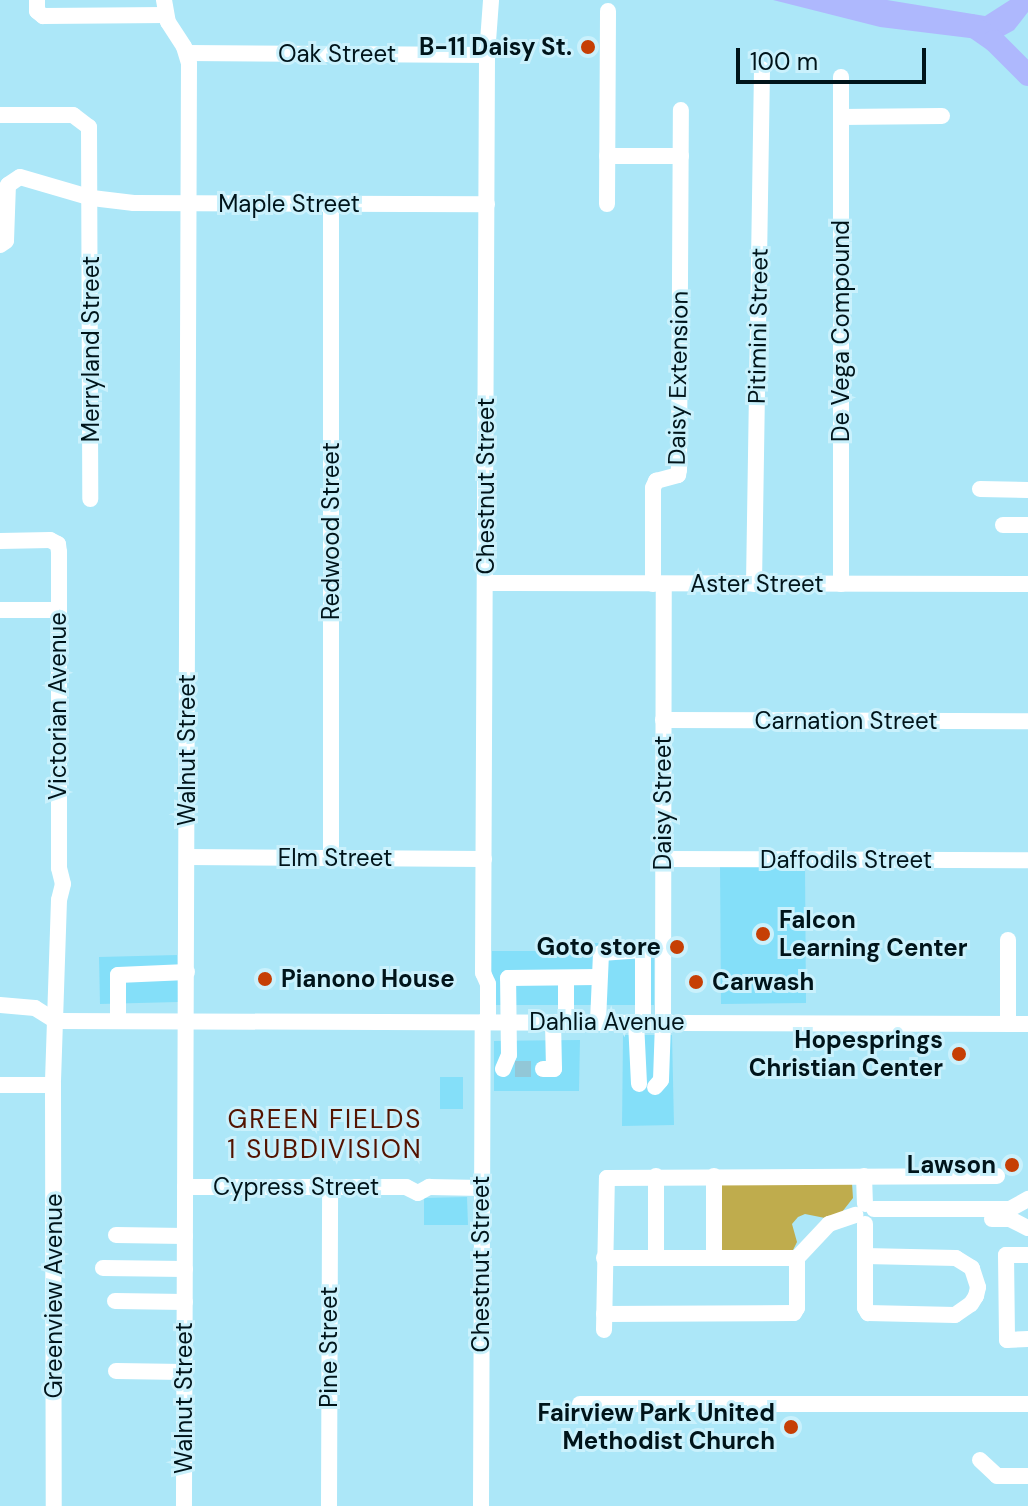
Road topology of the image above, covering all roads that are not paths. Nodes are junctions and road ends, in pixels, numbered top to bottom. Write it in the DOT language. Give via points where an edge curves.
graph roads {
  1 [pos="37,0"];
  2 [pos="491,0"];
  3 [pos="165,8"];
  4 [pos="608,11"];
  5 [pos="187,53"];
  6 [pos="487,55"];
  7 [pos="762,69"];
  8 [pos="841,77"];
  9 [pos="681,110"];
  10 [pos="0,115"];
  11 [pos="942,116"];
  12 [pos="841,117"];
  13 [pos="607,156"];
  14 [pos="681,156"];
  15 [pos="3,195"];
  16 [pos="92,198"];
  17 [pos="188,204"];
  18 [pos="331,204"];
  19 [pos="487,204"];
  20 [pos="607,204"];
  21 [pos="0,245"];
  22 [pos="980,489"];
  23 [pos="1028,490"];
  24 [pos="90,499"];
  25 [pos="1003,525"];
  26 [pos="1028,525"];
  27 [pos="0,541"];
  28 [pos="485,583"];
  29 [pos="658,584"];
  30 [pos="754,584"];
  31 [pos="841,584"];
  32 [pos="1028,584"];
  33 [pos="0,610"];
  34 [pos="58,610"];
  35 [pos="663,720"];
  36 [pos="1028,721"];
  37 [pos="187,857"];
  38 [pos="331,858"];
  39 [pos="484,859"];
  40 [pos="663,859"];
  41 [pos="1028,860"];
  42 [pos="1008,940"];
  43 [pos="187,972"];
  44 [pos="598,977"];
  45 [pos="566,978"];
  46 [pos="642,990"];
  47 [pos="0,1005"];
  48 [pos="663,1015"];
  49 [pos="187,1020"];
  50 [pos="56,1021"];
  51 [pos="118,1021"];
  52 [pos="483,1022"];
  53 [pos="509,1022"];
  54 [pos="560,1022"];
  55 [pos="598,1022"];
  56 [pos="639,1022"];
  57 [pos="1008,1024"];
  58 [pos="1028,1024"];
  59 [pos="543,1069"];
  60 [pos="483,1077"];
  61 [pos="0,1085"];
  62 [pos="53,1085"];
  63 [pos="656,1176"];
  64 [pos="714,1176"];
  65 [pos="864,1176"];
  66 [pos="997,1176"];
  67 [pos="185,1187"];
  68 [pos="330,1187"];
  69 [pos="482,1188"];
  70 [pos="1028,1199"];
  71 [pos="866,1214"];
  72 [pos="1010,1214"];
  73 [pos="1028,1228"];
  74 [pos="116,1235"];
  75 [pos="185,1236"];
  76 [pos="1028,1255"];
  77 [pos="865,1256"];
  78 [pos="604,1258"];
  79 [pos="656,1258"];
  80 [pos="714,1258"];
  81 [pos="797,1258"];
  82 [pos="103,1268"];
  83 [pos="185,1269"];
  84 [pos="115,1301"];
  85 [pos="185,1302"];
  86 [pos="1028,1339"];
  87 [pos="116,1371"];
  88 [pos="184,1372"];
  89 [pos="580,1404"];
  90 [pos="1028,1404"];
  91 [pos="980,1460"];
  92 [pos="1028,1476"];
  93 [pos="54,1506"];
  94 [pos="184,1506"];
  95 [pos="329,1506"];
  96 [pos="470,1506"];
  97 [pos="481,1506"];
  1 -- 3 [label="street" via="43,16"];
  2 -- 6 [label="street, Chestnut Street"];
  3 -- 5 [label="street, Walnut Street"];
  4 -- 13 [label="street"];
  5 -- 6 [label="street, Oak Street"];
  5 -- 17 [label="street, Walnut Street"];
  6 -- 19 [label="street, Chestnut Street"];
  7 -- 30 [label="street, Pitimini Street"];
  8 -- 12 [label="street, De Vega Compound"];
  9 -- 14 [label="street, Daisy Extension"];
  10 -- 16 [label="street, Merryland Street" via="65,114 86,122"];
  11 -- 12 [label="street"];
  12 -- 31 [label="street, De Vega Compound"];
  13 -- 14 [label="street"];
  13 -- 20 [label="street"];
  14 -- 29 [label="street, Daisy Extension" via="679,470 672,478 656,481 653,488"];
  15 -- 16 [label="street, Maple Street" via="11,180 20,177"];
  15 -- 21 [label="street" via="6,241"];
  16 -- 17 [label="street, Maple Street"];
  16 -- 24 [label="street, Merryland Street"];
  17 -- 18 [label="street, Maple Street"];
  17 -- 37 [label="street, Walnut Street"];
  18 -- 19 [label="street, Maple Street"];
  18 -- 38 [label="street, Redwood Street"];
  19 -- 28 [label="street, Chestnut Street"];
  22 -- 23 [label="street"];
  25 -- 26 [label="street"];
  27 -- 34 [label="street, Victorian Avenue" via="58,544"];
  28 -- 29 [label="street, Aster Street"];
  28 -- 39 [label="street, Chestnut Street"];
  29 -- 30 [label="street, Aster Street"];
  29 -- 35 [label="street, Daisy Street"];
  30 -- 31 [label="street, Aster Street"];
  31 -- 32 [label="street, Aster Street"];
  33 -- 34 [label="street"];
  34 -- 50 [label="street, Victorian Avenue" via="63,876"];
  35 -- 36 [label="street, Carnation Street"];
  35 -- 40 [label="street, Daisy Street"];
  37 -- 38 [label="street, Elm Street"];
  37 -- 43 [label="street, Walnut Street"];
  38 -- 39 [label="street, Elm Street"];
  39 -- 52 [label="street, Chestnut Street" via="483,973 488,984"];
  40 -- 41 [label="street, Daffodils Street"];
  40 -- 48 [label="street, Daisy Street"];
  42 -- 57 [label="street"];
  43 -- 49 [label="street, Walnut Street"];
  43 -- 51 [label="street" via="118,975"];
  44 -- 45 [label="street"];
  44 -- 46 [label="street" via="598,960 605,950 643,950"];
  44 -- 55 [label="street"];
  45 -- 53 [label="street" via="508,978"];
  45 -- 54 [label="street"];
  46 -- 48 [label="street"];
  46 -- 56 [label="street"];
  47 -- 50 [label="street" via="35,1008"];
  48 -- 56 [label="street, Dahlia Avenue"];
  48 -- 56 [label="street, Daisy Street" via="661,1080 647,1086"];
  48 -- 57 [label="street, Dahlia Avenue"];
  49 -- 51 [label="street, Dahlia Avenue"];
  49 -- 52 [label="street, Dahlia Avenue"];
  49 -- 67 [label="street, Walnut Street"];
  50 -- 51 [label="street, Dahlia Avenue"];
  50 -- 62 [label="street, Victorian Avenue"];
  52 -- 53 [label="street, Dahlia Avenue"];
  52 -- 60 [label="street, Chestnut Street"];
  53 -- 54 [label="street, Dahlia Avenue"];
  53 -- 60 [label="street" via="509,1069"];
  54 -- 55 [label="street, Dahlia Avenue"];
  54 -- 59 [label="street" via="554,1069"];
  55 -- 56 [label="street, Dahlia Avenue"];
  57 -- 58 [label="street, Dahlia Avenue"];
  60 -- 69 [label="street, Chestnut Street"];
  61 -- 62 [label="street"];
  62 -- 93 [label="street, Greenview Avenue"];
  63 -- 64 [label="street"];
  63 -- 78 [label="street" via="607,1178"];
  63 -- 79 [label="street"];
  64 -- 65 [label="street"];
  64 -- 80 [label="street"];
  65 -- 66 [label="street"];
  65 -- 71 [label="street"];
  67 -- 68 [label="street, Cypress Street"];
  67 -- 75 [label="street, Walnut Street"];
  68 -- 69 [label="street, Cypress Street" via="406,1187 418,1193 429,1187"];
  68 -- 95 [label="street, Pine Street"];
  69 -- 97 [label="street, Chestnut Street"];
  70 -- 72 [label="street"];
  71 -- 72 [label="street"];
  71 -- 77 [label="street"];
  71 -- 81 [label="street" via="823,1228"];
  72 -- 73 [label="street"];
  74 -- 75 [label="street"];
  75 -- 83 [label="street, Walnut Street"];
  76 -- 86 [label="street" via="1006,1255 1007,1340"];
  77 -- 77 [label="street" via="865,1308 872,1315 955,1315 976,1296 972,1268 956,1258"];
  78 -- 79 [label="street"];
  78 -- 81 [label="street" via="604,1322 788,1314 797,1308"];
  79 -- 80 [label="street"];
  80 -- 81 [label="street"];
  82 -- 83 [label="street"];
  83 -- 85 [label="street, Walnut Street"];
  84 -- 85 [label="street"];
  85 -- 88 [label="street, Walnut Street"];
  87 -- 88 [label="street"];
  88 -- 94 [label="street, Walnut Street"];
  89 -- 90 [label="street"];
  91 -- 92 [label="street" via="997,1476"];
  96 -- 97 [label="street"];
}
